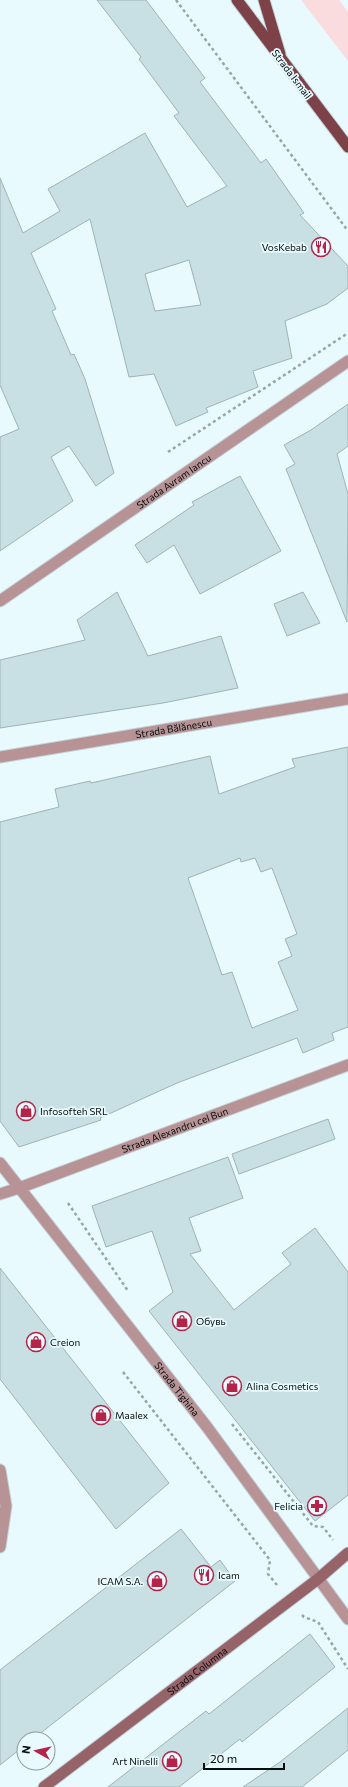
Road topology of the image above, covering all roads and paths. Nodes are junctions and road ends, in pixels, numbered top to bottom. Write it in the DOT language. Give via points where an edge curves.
graph roads {
  1 [pos="176,0"];
  2 [pos="237,0"];
  3 [pos="264,0"];
  4 [pos="282,60"];
  5 [pos="348,147"];
  6 [pos="348,231"];
  7 [pos="348,333"];
  8 [pos="348,361"];
  9 [pos="168,452"];
  10 [pos="0,601"];
  11 [pos="348,698"];
  12 [pos="0,757"];
  13 [pos="348,1065"];
  14 [pos="0,1163"];
  15 [pos="19,1188"];
  16 [pos="0,1194"];
  17 [pos="68,1203"];
  18 [pos="128,1292"];
  19 [pos="123,1372"];
  20 [pos="230,1422"];
  21 [pos="0,1470"];
  22 [pos="0,1547"];
  23 [pos="346,1554"];
  24 [pos="318,1579"];
  25 [pos="291,1600"];
  26 [pos="348,1619"];
  27 [pos="348,1669"];
  28 [pos="44,1787"];
  1 -- 6 [label="path"];
  2 -- 4 [label="main road, Strada Ismail"];
  3 -- 4 [label="main road"];
  4 -- 5 [label="main road, Strada Ismail"];
  7 -- 9 [label="path"];
  8 -- 10 [label="street, Strada Avram Iancu"];
  11 -- 12 [label="street, Strada Bălănescu"];
  13 -- 15 [label="street, Strada Alexandru cel Bun"];
  14 -- 15 [label="street, Strada Tighina"];
  15 -- 16 [label="street, Strada Alexandru cel Bun"];
  15 -- 24 [label="street, Strada Tighina" via="207,1427"];
  17 -- 18 [label="path"];
  19 -- 25 [label="path" via="270,1560 268,1574"];
  20 -- 23 [label="path" via="313,1526 323,1527"];
  21 -- 22 [label="street" via="6,1506"];
  23 -- 24 [label="main road, Strada Columna"];
  24 -- 25 [label="main road, Strada Columna"];
  24 -- 26 [label="street, Strada Tighina"];
  25 -- 27 [label="path" via="304,1617 318,1622"];
  25 -- 28 [label="main road, Strada Columna"];
}
